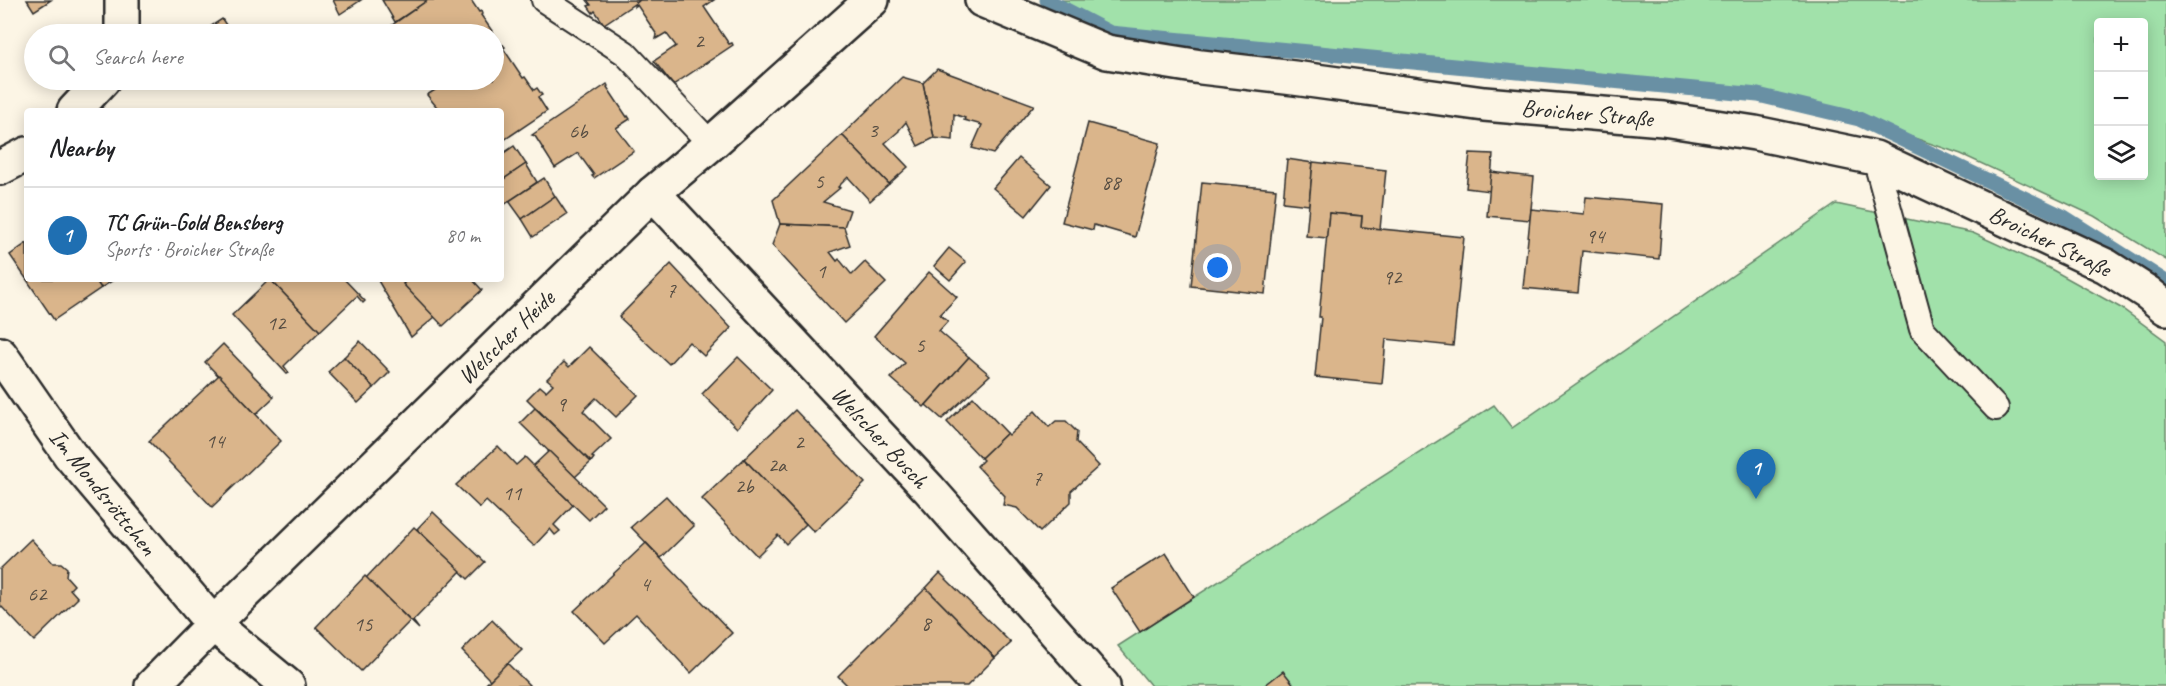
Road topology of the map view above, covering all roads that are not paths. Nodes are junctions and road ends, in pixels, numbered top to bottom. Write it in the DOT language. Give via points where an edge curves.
graph roads {
  1 [pos="122,0"];
  2 [pos="544,0"];
  3 [pos="872,0"];
  4 [pos="982,0"];
  5 [pos="122,24"];
  6 [pos="94,90"];
  7 [pos="77,108"];
  8 [pos="711,144"];
  9 [pos="24,156"];
  10 [pos="1875,158"];
  11 [pos="0,168"];
  12 [pos="652,193"];
  13 [pos="2166,308"];
  14 [pos="0,354"];
  15 [pos="1996,408"];
  16 [pos="213,624"];
  17 [pos="152,686"];
  18 [pos="288,686"];
  19 [pos="1104,686"];
  1 -- 5 [label="street"];
  2 -- 8 [label="lane" via="625,53"];
  3 -- 8 [label="street, Welscher Heide"];
  4 -- 10 [label="street, Broicher Straße" via="1107,52 1201,68 1484,104 1663,119"];
  6 -- 7 [label="street"];
  8 -- 12 [label="street, Welscher Heide"];
  9 -- 11 [label="street"];
  10 -- 13 [label="street, Broicher Straße" via="2106,266"];
  10 -- 15 [label="lane" via="1922,329"];
  12 -- 16 [label="street, Welscher Heide"];
  12 -- 19 [label="street, Welscher Busch" via="929,489"];
  14 -- 16 [label="street, Im Mondsröttchen" via="70,455"];
  16 -- 17 [label="street, Welscher Heide"];
  16 -- 18 [label="street, Im Mondsröttchen"];
}
